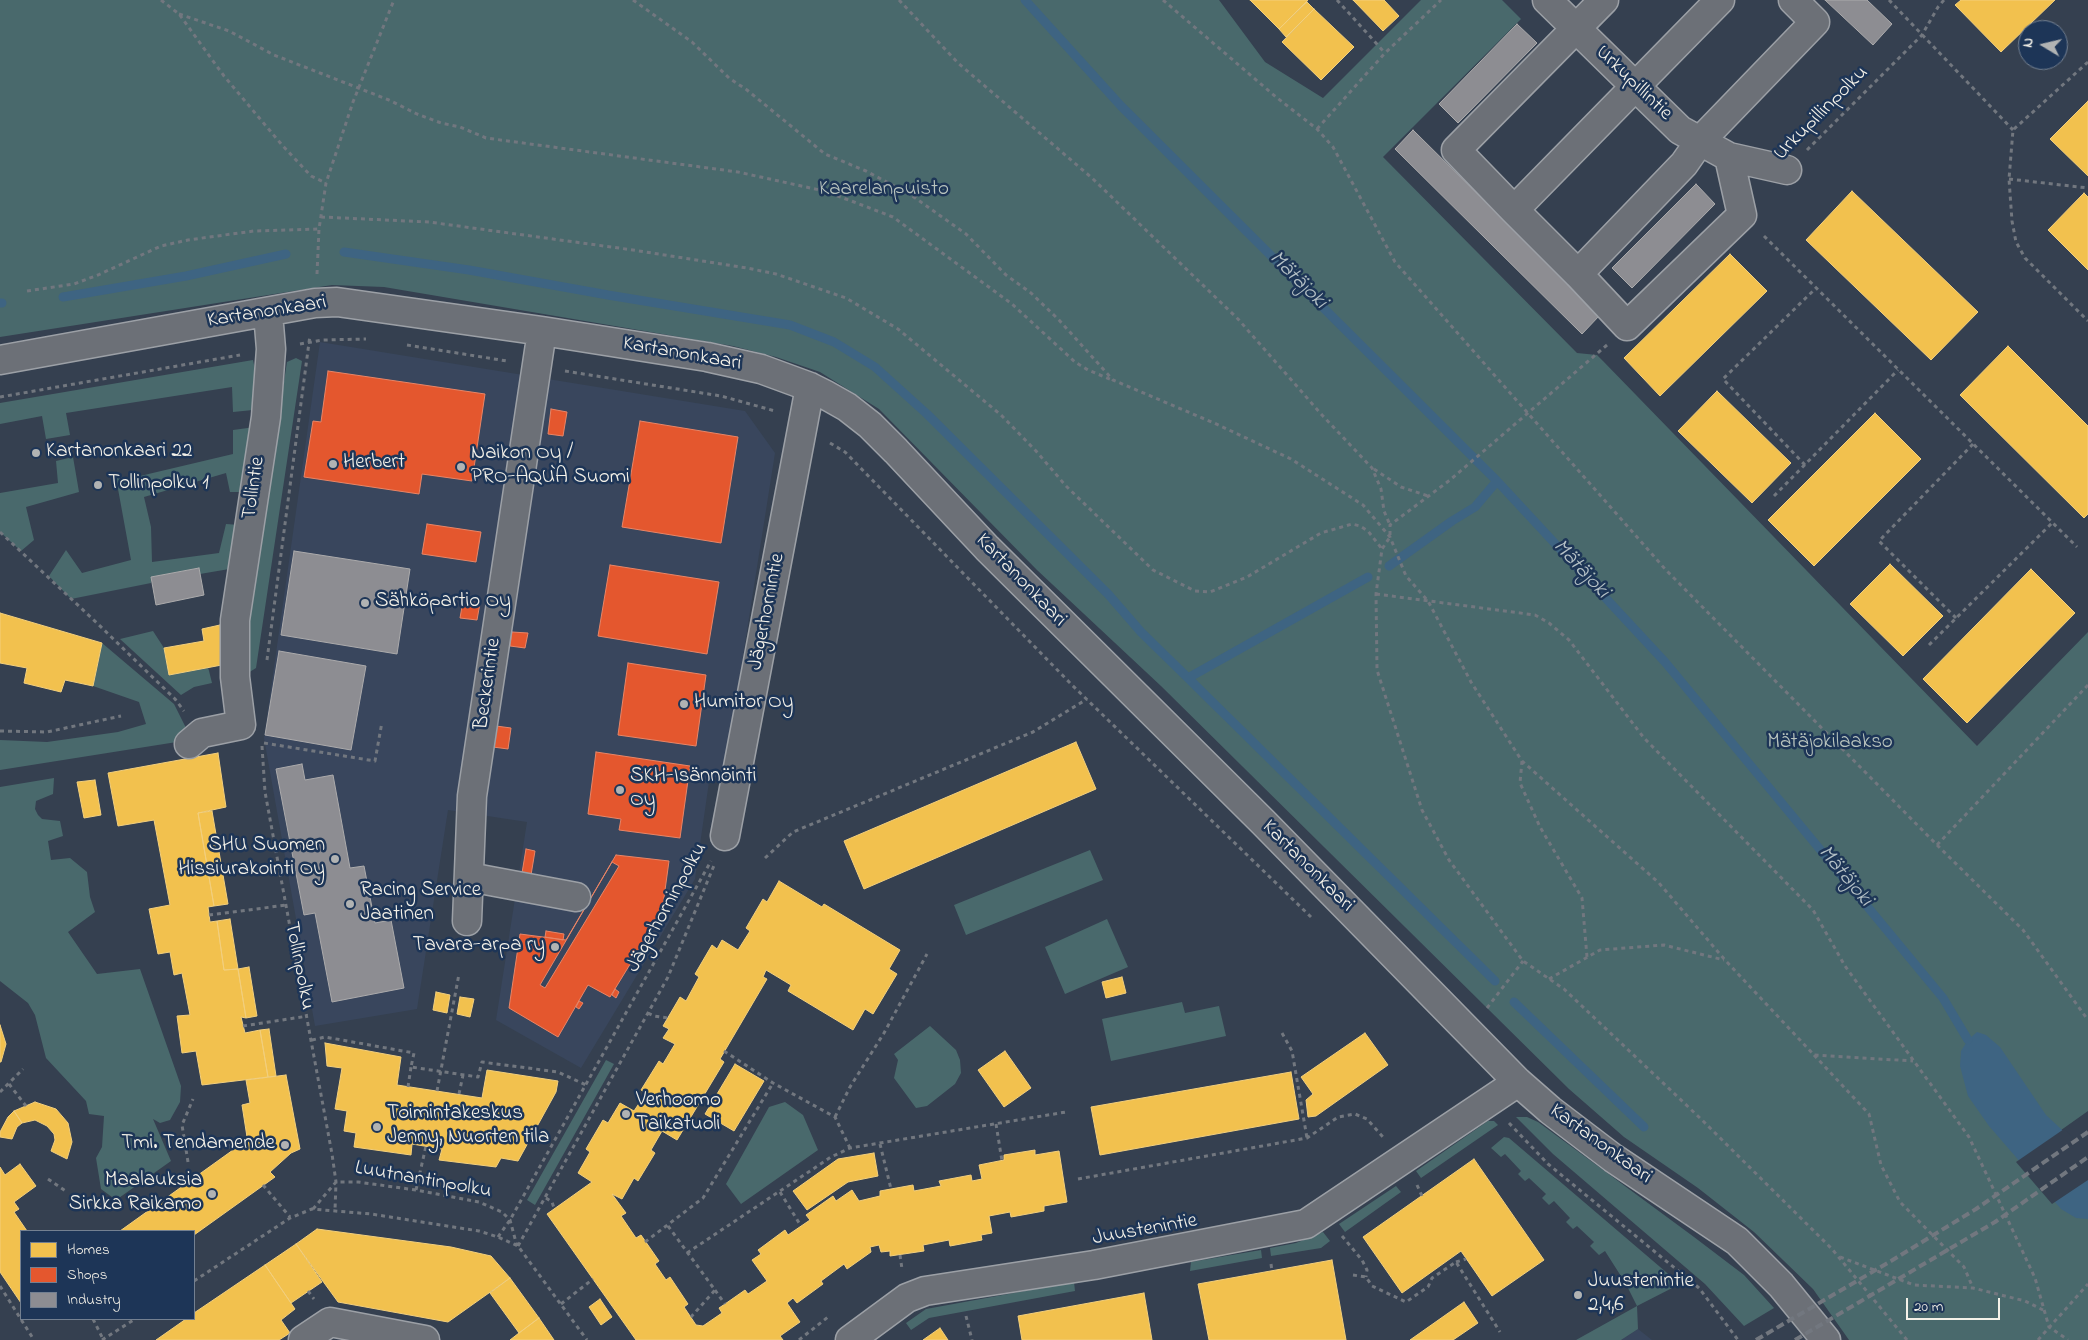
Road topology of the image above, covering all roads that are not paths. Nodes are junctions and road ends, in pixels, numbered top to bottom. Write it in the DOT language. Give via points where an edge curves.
graph roads {
  1 [pos="1547,0"];
  2 [pos="1604,0"];
  3 [pos="1720,0"];
  4 [pos="1793,0"];
  5 [pos="1577,29"];
  6 [pos="1636,87"];
  7 [pos="1700,141"];
  8 [pos="1729,156"];
  9 [pos="1787,170"];
  10 [pos="1514,210"];
  11 [pos="1578,274"];
  12 [pos="268,313"];
  13 [pos="542,331"];
  14 [pos="0,360"];
  15 [pos="810,387"];
  16 [pos="195,739"];
  17 [pos="725,836"];
  18 [pos="469,877"];
  19 [pos="576,897"];
  20 [pos="467,920"];
  21 [pos="1518,1082"];
  22 [pos="303,1340"];
  23 [pos="425,1340"];
  24 [pos="850,1340"];
  25 [pos="1826,1340"];
  1 -- 5 [label="street, Urkupillintie"];
  2 -- 5 [label="street"];
  3 -- 6 [label="street"];
  4 -- 7 [label="street" via="1815,22"];
  5 -- 6 [label="street, Urkupillintie"];
  5 -- 10 [label="street" via="1456,150"];
  6 -- 7 [label="street, Urkupillintie" via="1680,130"];
  6 -- 10 [label="street"];
  7 -- 8 [label="street, Urkupillintie"];
  7 -- 11 [label="street" via="1684,164"];
  8 -- 9 [label="street, Urkupillintie"];
  8 -- 11 [label="street" via="1742,214 1627,326"];
  10 -- 11 [label="street"];
  12 -- 13 [label="street, Kartanonkaari" via="337,302"];
  12 -- 14 [label="street, Kartanonkaari"];
  12 -- 16 [label="street, Tollintie" via="271,350 266,417 235,620 235,677 252,730"];
  13 -- 15 [label="street, Kartanonkaari" via="707,357 761,369"];
  13 -- 18 [label="street, Beckerintie" via="474,781"];
  15 -- 17 [label="street, Jägerhornintie"];
  15 -- 21 [label="street, Kartanonkaari" via="847,407 870,425 987,548 1264,823"];
  18 -- 19 [label="street"];
  18 -- 20 [label="street, Beckerintie"];
  21 -- 24 [label="street, Juustenintie" via="1306,1224 1094,1265 924,1292 907,1298"];
  21 -- 25 [label="street, Kartanonkaari" via="1613,1158 1737,1241 1781,1285"];
  22 -- 23 [label="street" via="330,1322"];
}
